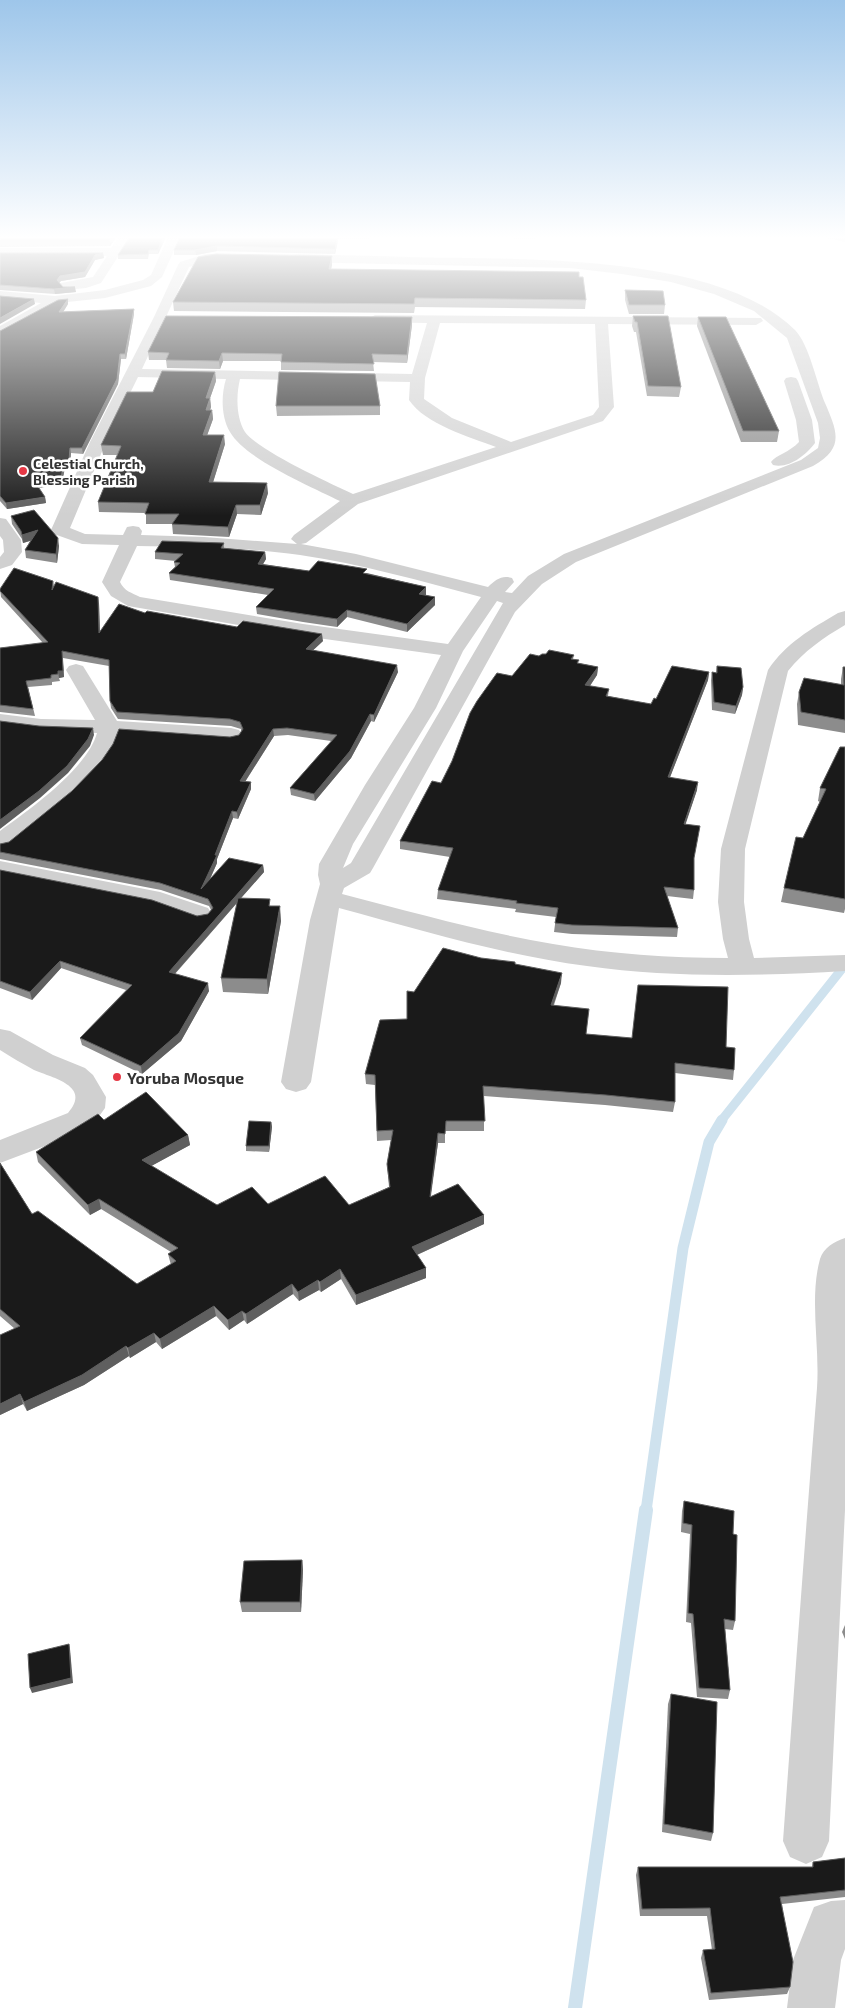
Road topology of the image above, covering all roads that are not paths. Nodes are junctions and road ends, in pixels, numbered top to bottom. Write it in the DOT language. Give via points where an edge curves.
graph roads {
  1 [pos="154,329"];
  2 [pos="432,329"];
  3 [pos="602,329"];
  4 [pos="764,329"];
  5 [pos="786,329"];
  6 [pos="768,332"];
  7 [pos="788,370"];
  8 [pos="132,373"];
  9 [pos="235,374"];
  10 [pos="418,378"];
  11 [pos="804,420"];
  12 [pos="826,423"];
  13 [pos="845,427"];
  14 [pos="512,448"];
  15 [pos="352,500"];
  16 [pos="0,523"];
  17 [pos="132,536"];
  18 [pos="300,539"];
  19 [pos="0,564"];
  20 [pos="498,588"];
  21 [pos="520,594"];
  22 [pos="845,617"];
  23 [pos="453,651"];
  24 [pos="76,670"];
  25 [pos="0,720"];
  26 [pos="110,727"];
  27 [pos="231,735"];
  28 [pos="0,843"];
  29 [pos="0,868"];
  30 [pos="331,891"];
  31 [pos="199,914"];
  32 [pos="845,963"];
  33 [pos="743,966"];
  34 [pos="0,1038"];
  35 [pos="296,1082"];
  36 [pos="0,1152"];
  37 [pos="845,1251"];
  38 [pos="806,1840"];
  39 [pos="845,1923"];
  40 [pos="811,2008"];
  1 -- 8 [label="street"];
  2 -- 10 [label="street"];
  3 -- 14 [label="street" via="607,407 604,413 593,421"];
  4 -- 6 [label="street"];
  5 -- 12 [label="street" via="798,346"];
  7 -- 11 [label="street"];
  8 -- 9 [label="street"];
  8 -- 17 [label="street" via="60,530 71,535 83,531"];
  9 -- 10 [label="street"];
  9 -- 15 [label="street" via="230,393 233,423 240,436 288,468"];
  10 -- 14 [label="street" via="416,400 420,406"];
  11 -- 12 [label="street"];
  11 -- 20 [label="street" via="808,444 797,454 561,549 522,569"];
  12 -- 13 [label="street"];
  12 -- 21 [label="street" via="829,445 819,457 785,474 570,558 550,569"];
  14 -- 15 [label="street"];
  15 -- 18 [label="street"];
  16 -- 19 [label="street" via="12,540 13,552 6,562"];
  17 -- 18 [label="street" via="252,534"];
  17 -- 20 [label="street" via="298,549"];
  17 -- 23 [label="street" via="112,582 116,592 135,602"];
  18 -- 20 [label="street" via="346,546"];
  20 -- 21 [label="street"];
  20 -- 23 [label="street"];
  21 -- 30 [label="street" via="480,656 360,868"];
  22 -- 33 [label="street" via="808,639 790,655 778,670 770,696 757,759 732,849 731,902"];
  23 -- 30 [label="street" via="425,708 340,844 331,864"];
  24 -- 26 [label="street"];
  25 -- 26 [label="street" via="41,726"];
  26 -- 27 [label="street"];
  26 -- 28 [label="street" via="102,750 81,774"];
  29 -- 31 [label="street" via="160,900"];
  30 -- 33 [label="street" via="418,923 544,951 641,963"];
  30 -- 35 [label="street" via="323,920"];
  32 -- 33 [label="street"];
  34 -- 36 [label="street" via="75,1075 91,1097 90,1108 79,1121"];
  37 -- 38 [label="street" via="837,1258 833,1286 836,1371"];
  39 -- 40 [label="street" via="830,1924 817,1960"];
}
